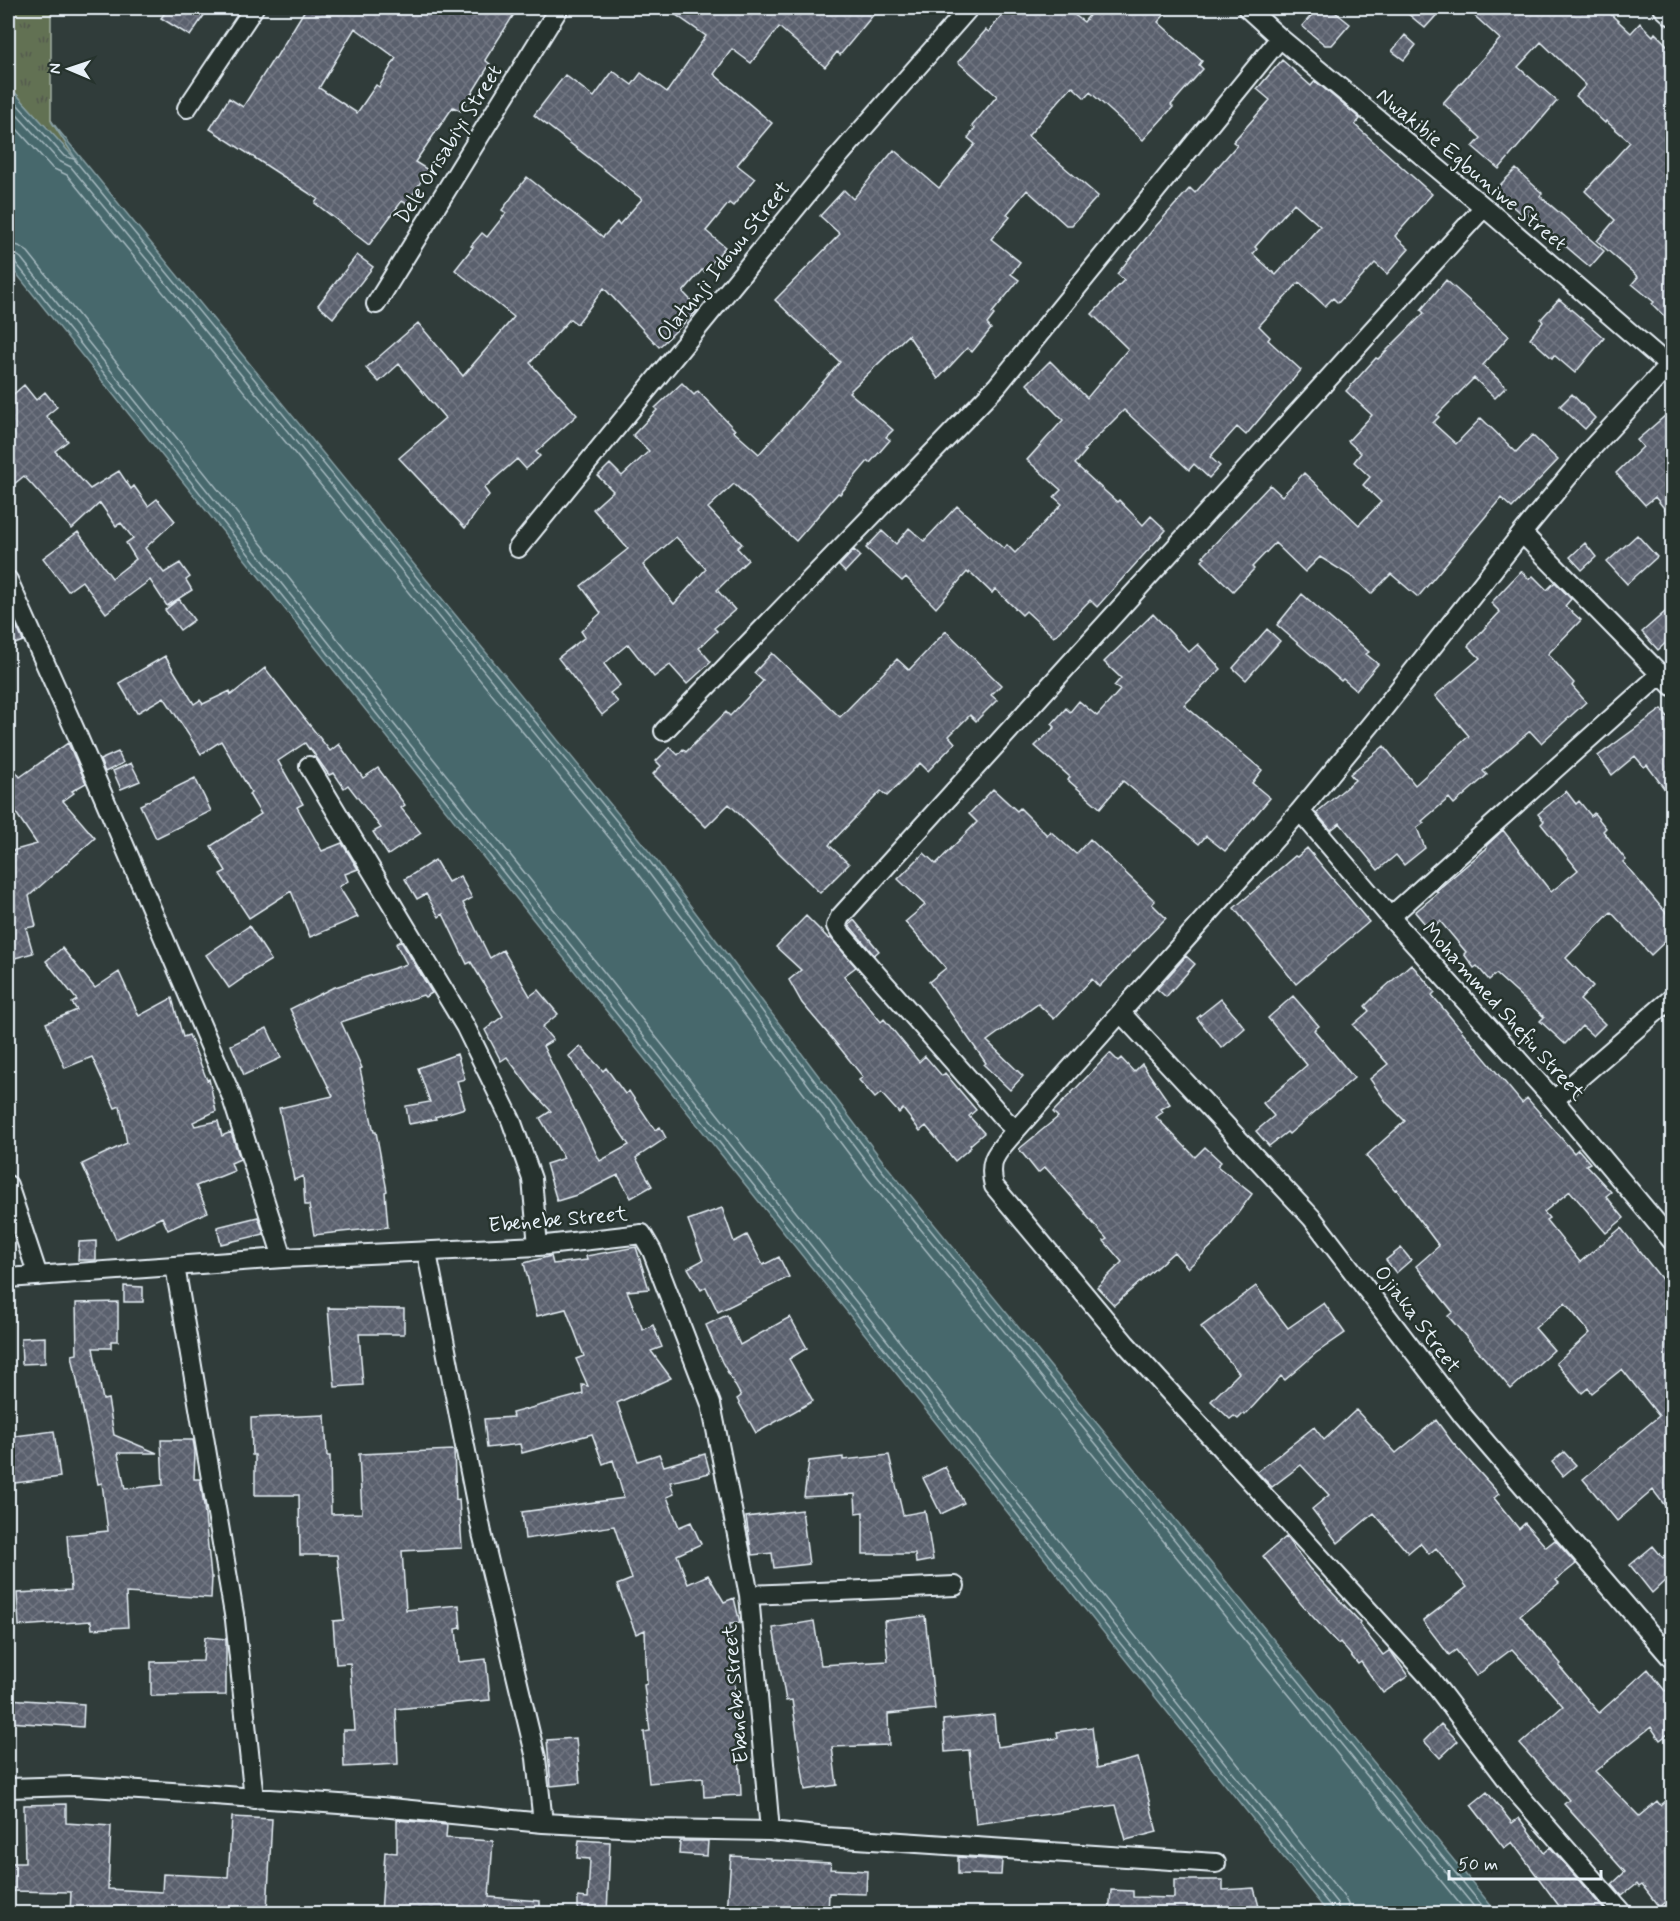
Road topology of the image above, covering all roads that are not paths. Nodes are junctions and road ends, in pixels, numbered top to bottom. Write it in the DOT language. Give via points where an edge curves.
graph roads {
  1 [pos="254,8"];
  2 [pos="559,8"];
  3 [pos="969,8"];
  4 [pos="1247,8"];
  5 [pos="1663,8"];
  6 [pos="1672,16"];
  7 [pos="1280,38"];
  8 [pos="187,108"];
  9 [pos="1484,207"];
  10 [pos="376,304"];
  11 [pos="1671,364"];
  12 [pos="1522,533"];
  13 [pos="518,548"];
  14 [pos="8,580"];
  15 [pos="1667,680"];
  16 [pos="664,731"];
  17 [pos="309,766"];
  18 [pos="1300,811"];
  19 [pos="1390,917"];
  20 [pos="1672,998"];
  21 [pos="1121,1013"];
  22 [pos="1554,1100"];
  23 [pos="1016,1130"];
  24 [pos="8,1185"];
  25 [pos="1672,1241"];
  26 [pos="538,1246"];
  27 [pos="427,1253"];
  28 [pos="283,1258"];
  29 [pos="175,1266"];
  30 [pos="38,1276"];
  31 [pos="8,1278"];
  32 [pos="955,1586"];
  33 [pos="749,1595"];
  34 [pos="1672,1659"];
  35 [pos="8,1788"];
  36 [pos="254,1799"];
  37 [pos="543,1823"];
  38 [pos="770,1831"];
  39 [pos="1216,1863"];
  40 [pos="1623,1914"];
  1 -- 8 [label="street"];
  2 -- 10 [label="street, Dele Orisabiyi Street"];
  3 -- 13 [label="street, Olatunji Idowu Street" via="830,166"];
  4 -- 7 [label="street, Nwakibie Egbuniwe Street"];
  5 -- 6 [label="street"];
  7 -- 9 [label="street, Nwakibie Egbuniwe Street"];
  7 -- 16 [label="street" via="997,386"];
  9 -- 11 [label="street, Nwakibie Egbuniwe Street"];
  9 -- 23 [label="street" via="840,917 836,926 842,935"];
  11 -- 12 [label="street" via="1590,450"];
  12 -- 15 [label="street"];
  12 -- 18 [label="street"];
  14 -- 28 [label="street" via="231,1095"];
  15 -- 19 [label="street"];
  17 -- 26 [label="street" via="465,1026 511,1120 532,1179"];
  18 -- 19 [label="street, Mohammed Shefiu Street"];
  18 -- 21 [label="street"];
  19 -- 22 [label="street, Mohammed Shefiu Street"];
  20 -- 22 [label="street"];
  21 -- 23 [label="street"];
  21 -- 34 [label="street, Ojiaka Street" via="1312,1218 1464,1417"];
  22 -- 25 [label="street, Mohammed Shefiu Street"];
  23 -- 40 [label="street" via="992,1160 994,1186 1126,1344 1429,1677 1518,1794"];
  24 -- 30 [label="street"];
  26 -- 27 [label="street, Ebenebe Street"];
  26 -- 33 [label="street, Ebenebe Street" via="642,1234 711,1404"];
  27 -- 28 [label="street, Ebenebe Street"];
  27 -- 37 [label="street" via="482,1533 536,1758"];
  28 -- 29 [label="street, Ebenebe Street"];
  29 -- 30 [label="street, Ebenebe Street"];
  29 -- 36 [label="street" via="235,1620"];
  30 -- 31 [label="street, Ebenebe Street"];
  32 -- 33 [label="street"];
  33 -- 38 [label="street, Ebenebe Street"];
  35 -- 36 [label="street" via="74,1786"];
  36 -- 37 [label="street"];
  37 -- 38 [label="street"];
  38 -- 39 [label="street"];
}
